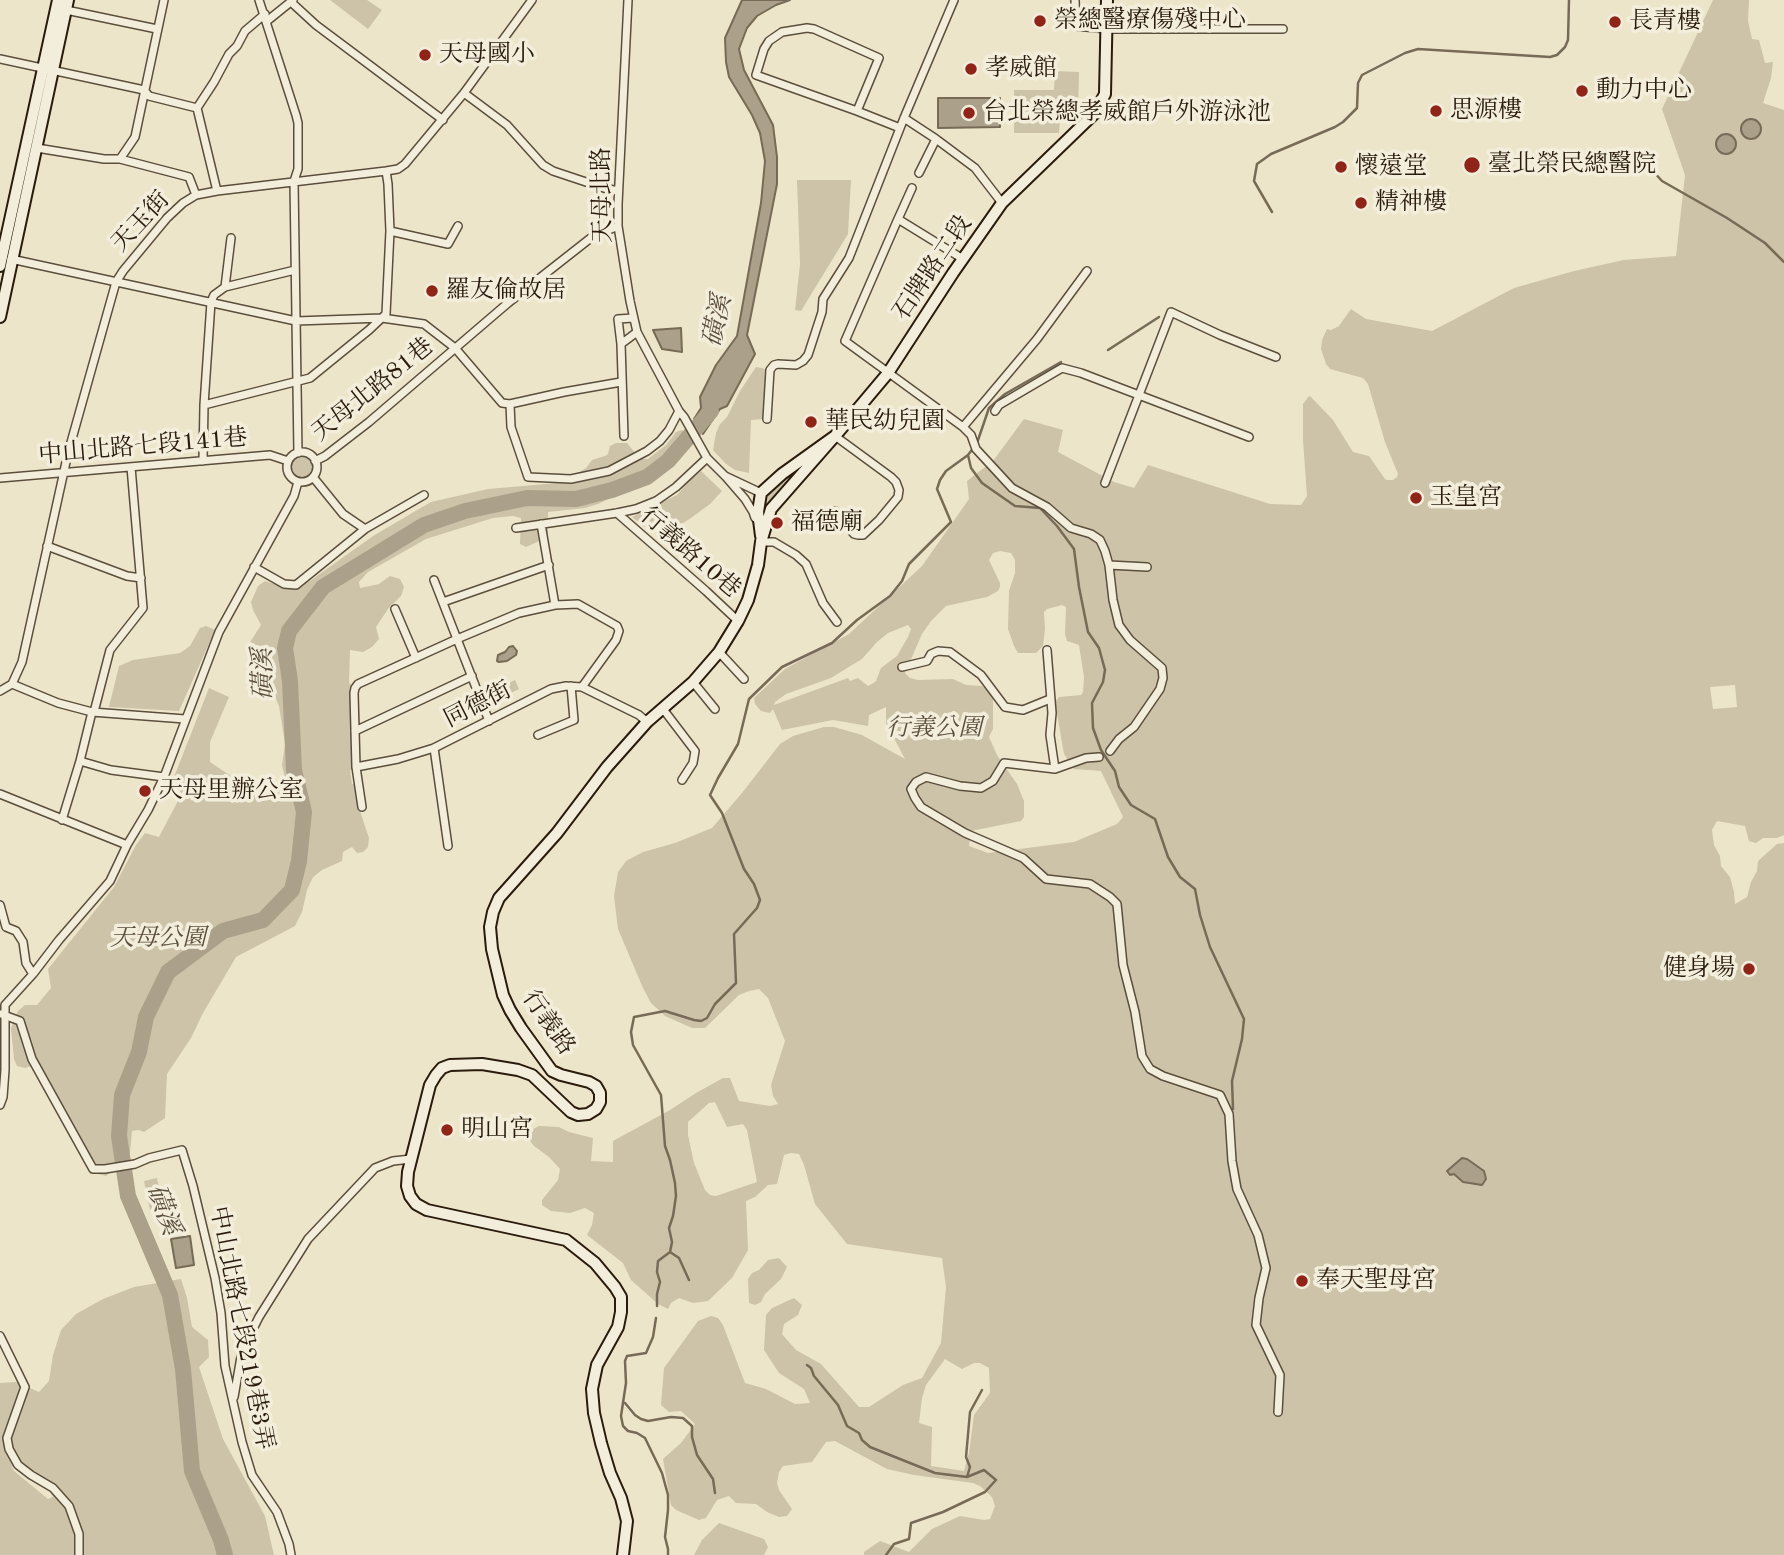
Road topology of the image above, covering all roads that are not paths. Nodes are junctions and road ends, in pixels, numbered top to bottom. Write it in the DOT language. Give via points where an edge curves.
graph roads {
  1 [pos="58,0"];
  2 [pos="164,0"];
  3 [pos="259,0"];
  4 [pos="531,0"];
  5 [pos="628,0"];
  6 [pos="954,0"];
  7 [pos="1075,0"];
  8 [pos="1107,0"];
  9 [pos="292,1"];
  10 [pos="67,5"];
  11 [pos="266,17"];
  12 [pos="157,29"];
  13 [pos="1107,29"];
  14 [pos="1283,29"];
  15 [pos="0,59"];
  16 [pos="48,70"];
  17 [pos="144,90"];
  18 [pos="464,93"];
  19 [pos="197,108"];
  20 [pos="857,111"];
  21 [pos="904,118"];
  22 [pos="443,120"];
  23 [pos="900,128"];
  24 [pos="936,139"];
  25 [pos="37,148"];
  26 [pos="120,159"];
  27 [pos="386,171"];
  28 [pos="919,173"];
  29 [pos="295,181"];
  30 [pos="912,188"];
  31 [pos="217,191"];
  32 [pos="618,191"];
  33 [pos="196,195"];
  34 [pos="1002,203"];
  35 [pos="898,219"];
  36 [pos="458,226"];
  37 [pos="618,226"];
  38 [pos="390,231"];
  39 [pos="231,238"];
  40 [pos="963,259"];
  41 [pos="4,260"];
  42 [pos="295,270"];
  43 [pos="1087,271"];
  44 [pos="116,282"];
  45 [pos="225,287"];
  46 [pos="211,302"];
  47 [pos="0,317"];
  48 [pos="382,318"];
  49 [pos="634,318"];
  50 [pos="296,321"];
  51 [pos="637,332"];
  52 [pos="621,344"];
  53 [pos="454,348"];
  54 [pos="1276,357"];
  55 [pos="888,373"];
  56 [pos="297,380"];
  57 [pos="621,382"];
  58 [pos="1139,396"];
  59 [pos="510,404"];
  60 [pos="204,405"];
  61 [pos="995,411"];
  62 [pos="682,414"];
  63 [pos="768,419"];
  64 [pos="963,427"];
  65 [pos="624,436"];
  66 [pos="835,436"];
  67 [pos="1249,437"];
  68 [pos="298,453"];
  69 [pos="707,458"];
  70 [pos="203,461"];
  71 [pos="288,461"];
  72 [pos="315,461"];
  73 [pos="131,467"];
  74 [pos="63,472"];
  75 [pos="725,476"];
  76 [pos="313,477"];
  77 [pos="0,478"];
  78 [pos="298,482"];
  79 [pos="1105,483"];
  80 [pos="761,493"];
  81 [pos="424,495"];
  82 [pos="835,512"];
  83 [pos="617,513"];
  84 [pos="541,524"];
  85 [pos="365,528"];
  86 [pos="516,528"];
  87 [pos="761,542"];
  88 [pos="47,546"];
  89 [pos="549,565"];
  90 [pos="1109,565"];
  91 [pos="254,567"];
  92 [pos="1147,567"];
  93 [pos="141,578"];
  94 [pos="434,580"];
  95 [pos="443,601"];
  96 [pos="555,605"];
  97 [pos="395,610"];
  98 [pos="738,621"];
  99 [pos="837,622"];
  100 [pos="457,639"];
  101 [pos="1047,650"];
  102 [pos="719,652"];
  103 [pos="416,658"];
  104 [pos="902,667"];
  105 [pos="472,676"];
  106 [pos="744,679"];
  107 [pos="693,682"];
  108 [pos="12,684"];
  109 [pos="571,686"];
  110 [pos="582,687"];
  111 [pos="0,691"];
  112 [pos="1050,699"];
  113 [pos="663,709"];
  114 [pos="715,709"];
  115 [pos="93,712"];
  116 [pos="185,719"];
  117 [pos="489,721"];
  118 [pos="647,722"];
  119 [pos="355,731"];
  120 [pos="538,735"];
  121 [pos="435,748"];
  122 [pos="1110,751"];
  123 [pos="1100,757"];
  124 [pos="80,761"];
  125 [pos="356,767"];
  126 [pos="1055,769"];
  127 [pos="164,776"];
  128 [pos="682,780"];
  129 [pos="0,794"];
  130 [pos="362,807"];
  131 [pos="62,820"];
  132 [pos="127,845"];
  133 [pos="448,846"];
  134 [pos="0,905"];
  135 [pos="33,974"];
  136 [pos="2,1014"];
  137 [pos="0,1105"];
  138 [pos="411,1158"];
  139 [pos="0,1336"];
  140 [pos="233,1401"];
  141 [pos="1278,1412"];
  142 [pos="79,1555"];
  143 [pos="291,1555"];
  144 [pos="623,1555"];
  1 -- 16 [label="street"];
  2 -- 12 [label="street"];
  3 -- 11 [label="street"];
  4 -- 18 [label="street, 天玉街"];
  5 -- 32 [label="street, 天母北路"];
  6 -- 21 [label="street"];
  7 -- 13 [label="street" via="1076,26"];
  8 -- 13 [label="street, 石牌路二段"];
  9 -- 11 [label="street"];
  9 -- 22 [label="street" via="316,25"];
  10 -- 12 [label="street"];
  10 -- 16 [label="street"];
  11 -- 19 [label="street" via="245,31"];
  11 -- 29 [label="street" via="296,114"];
  12 -- 17 [label="street"];
  13 -- 14 [label="street"];
  13 -- 34 [label="street, 石牌路二段" via="1105,94 1094,114"];
  15 -- 16 [label="street"];
  16 -- 17 [label="street"];
  16 -- 25 [label="street"];
  16 -- 41 [label="street"];
  17 -- 19 [label="street" via="149,96"];
  17 -- 26 [label="street" via="135,137"];
  18 -- 22 [label="street, 天玉街"];
  18 -- 32 [label="street" via="507,125 543,166"];
  19 -- 31 [label="street"];
  20 -- 20 [label="street" via="879,58 814,29 782,32 769,41 756,75"];
  20 -- 23 [label="street"];
  21 -- 23 [label="street"];
  21 -- 24 [label="street"];
  22 -- 27 [label="street, 天玉街" via="405,164"];
  23 -- 63 [label="street" via="849,258 823,299 808,355 796,365 778,364 770,370"];
  24 -- 28 [label="street"];
  24 -- 34 [label="street" via="975,168"];
  25 -- 26 [label="street"];
  25 -- 41 [label="street"];
  26 -- 33 [label="street" via="189,177"];
  27 -- 29 [label="street, 天玉街"];
  27 -- 38 [label="street"];
  29 -- 31 [label="street, 天玉街"];
  29 -- 42 [label="street"];
  30 -- 35 [label="street"];
  31 -- 33 [label="street, 天玉街"];
  32 -- 37 [label="street, 天母北路"];
  33 -- 44 [label="street, 天玉街" via="167,218"];
  34 -- 40 [label="street, 石牌路二段"];
  35 -- 40 [label="street"];
  35 -- 55 [label="street" via="845,341"];
  36 -- 38 [label="street" via="448,244"];
  37 -- 49 [label="street, 天母北路"];
  37 -- 53 [label="street, 天母北路81巷" via="592,237"];
  38 -- 48 [label="street" via="386,314"];
  39 -- 45 [label="street"];
  40 -- 55 [label="street, 石牌路二段"];
  41 -- 44 [label="street"];
  41 -- 47 [label="street"];
  42 -- 45 [label="street"];
  42 -- 50 [label="street"];
  43 -- 64 [label="street"];
  44 -- 46 [label="street"];
  44 -- 74 [label="street, 天玉街"];
  45 -- 46 [label="street"];
  46 -- 50 [label="street"];
  46 -- 60 [label="street"];
  48 -- 50 [label="street"];
  48 -- 53 [label="street" via="424,324"];
  48 -- 56 [label="street" via="310,377"];
  49 -- 51 [label="street, 天母北路"];
  49 -- 52 [label="street" via="618,319"];
  50 -- 56 [label="street"];
  51 -- 52 [label="street"];
  51 -- 62 [label="street, 天母北路"];
  52 -- 57 [label="street"];
  53 -- 59 [label="street" via="502,403"];
  53 -- 72 [label="street, 天母北路81巷" via="369,422"];
  54 -- 58 [label="street" via="1171,312"];
  55 -- 64 [label="street"];
  55 -- 66 [label="street, 石牌路二段"];
  56 -- 60 [label="street"];
  56 -- 68 [label="street"];
  57 -- 59 [label="street"];
  57 -- 65 [label="street"];
  58 -- 61 [label="street" via="1062,368"];
  58 -- 67 [label="street"];
  58 -- 79 [label="street"];
  59 -- 62 [label="street" via="511,427 528,477 571,479 609,471 660,441"];
  60 -- 70 [label="street"];
  62 -- 69 [label="street, 天母北路"];
  64 -- 90 [label="street" via="976,449 1012,488 1047,507 1071,528 1100,540"];
  66 -- 80 [label="street, 石牌路二段"];
  66 -- 82 [label="street" via="891,477 899,490 880,520 863,535 853,534"];
  66 -- 87 [label="street" via="771,509"];
  68 -- 71 [label="street"];
  68 -- 72 [label="street"];
  69 -- 75 [label="street"];
  69 -- 83 [label="street" via="656,501"];
  70 -- 71 [label="street, 中山北路七段141巷" via="270,455"];
  70 -- 73 [label="street, 中山北路七段141巷"];
  71 -- 78 [label="street" via="288,474"];
  72 -- 76 [label="street"];
  73 -- 74 [label="street, 中山北路七段141巷"];
  73 -- 93 [label="street"];
  74 -- 77 [label="street, 中山北路七段141巷"];
  74 -- 88 [label="street, 天玉街"];
  75 -- 80 [label="street"];
  75 -- 87 [label="street" via="753,512"];
  76 -- 78 [label="street"];
  76 -- 85 [label="street" via="343,514"];
  78 -- 91 [label="street"];
  80 -- 87 [label="street"];
  81 -- 85 [label="street"];
  83 -- 84 [label="street"];
  83 -- 98 [label="street, 行義路10巷"];
  84 -- 86 [label="street"];
  84 -- 89 [label="street"];
  85 -- 91 [label="street" via="296,585 284,584"];
  87 -- 98 [label="street, 行義路" via="748,600"];
  87 -- 99 [label="street" via="774,542 806,564"];
  88 -- 93 [label="street"];
  88 -- 108 [label="street, 天玉街" via="22,662"];
  89 -- 95 [label="street"];
  89 -- 96 [label="street"];
  90 -- 92 [label="street"];
  90 -- 122 [label="street" via="1119,625 1162,668 1163,678 1134,727"];
  91 -- 116 [label="street" via="219,632"];
  93 -- 115 [label="street" via="143,608 110,650"];
  94 -- 95 [label="street"];
  95 -- 100 [label="street"];
  96 -- 100 [label="street" via="519,613"];
  96 -- 110 [label="street" via="578,604 619,631"];
  97 -- 103 [label="street"];
  98 -- 102 [label="street, 行義路"];
  100 -- 103 [label="street"];
  100 -- 105 [label="street"];
  101 -- 112 [label="street"];
  102 -- 106 [label="street"];
  102 -- 107 [label="street, 行義路"];
  103 -- 119 [label="street" via="358,684"];
  104 -- 112 [label="street" via="927,661 938,651 950,652 981,675 1005,707 1023,710"];
  105 -- 117 [label="street"];
  105 -- 119 [label="street"];
  107 -- 113 [label="street, 行義路"];
  107 -- 114 [label="street"];
  108 -- 111 [label="street"];
  108 -- 115 [label="street"];
  109 -- 110 [label="street, 同德街"];
  109 -- 117 [label="street, 同德街" via="551,689"];
  109 -- 120 [label="street" via="574,720"];
  110 -- 118 [label="street, 同德街"];
  112 -- 126 [label="street"];
  113 -- 118 [label="street, 行義路"];
  113 -- 128 [label="street" via="695,751"];
  115 -- 116 [label="street"];
  115 -- 124 [label="street"];
  116 -- 127 [label="street"];
  117 -- 121 [label="street, 同德街"];
  118 -- 138 [label="street, 行義路" via="499,898 490,927 502,995 521,1028 552,1071 597,1086 600,1102 596,1110 578,1115 571,1112 532,1075 519,1070 450,1065 436,1074 430,1085"];
  119 -- 125 [label="street"];
  121 -- 125 [label="street, 同德街"];
  121 -- 133 [label="street"];
  123 -- 126 [label="street"];
  124 -- 127 [label="street" via="110,770"];
  124 -- 131 [label="street"];
  125 -- 130 [label="street"];
  126 -- 141 [label="street" via="1004,763 993,781 981,788 926,777 911,789 922,807 965,833 1023,858 1045,879 1090,884 1117,904 1123,965 1142,1056 1150,1069 1163,1076 1220,1095 1229,1114 1237,1189 1258,1235 1266,1268 1256,1325 1280,1375"];
  127 -- 132 [label="street"];
  129 -- 131 [label="street"];
  131 -- 132 [label="street"];
  132 -- 135 [label="street" via="110,881"];
  134 -- 135 [label="street" via="6,927 16,931 23,942"];
  135 -- 136 [label="street" via="6,1003"];
  136 -- 137 [label="street" via="5,1070"];
  136 -- 140 [label="street, 中山北路七段219巷3弄" via="20,1021 32,1059 93,1169 135,1164 182,1150 215,1278"];
  138 -- 140 [label="street" via="375,1168 308,1239 242,1351"];
  138 -- 144 [label="street, 行義路" via="407,1186 416,1204 566,1240 595,1263 621,1297 618,1327 597,1365 592,1389 601,1443 627,1521"];
  139 -- 142 [label="street" via="25,1387 7,1438 9,1449 18,1465 53,1488 69,1506 79,1534"];
  140 -- 143 [label="street, 中山北路七段219巷3弄" via="252,1475 277,1512"];
}
